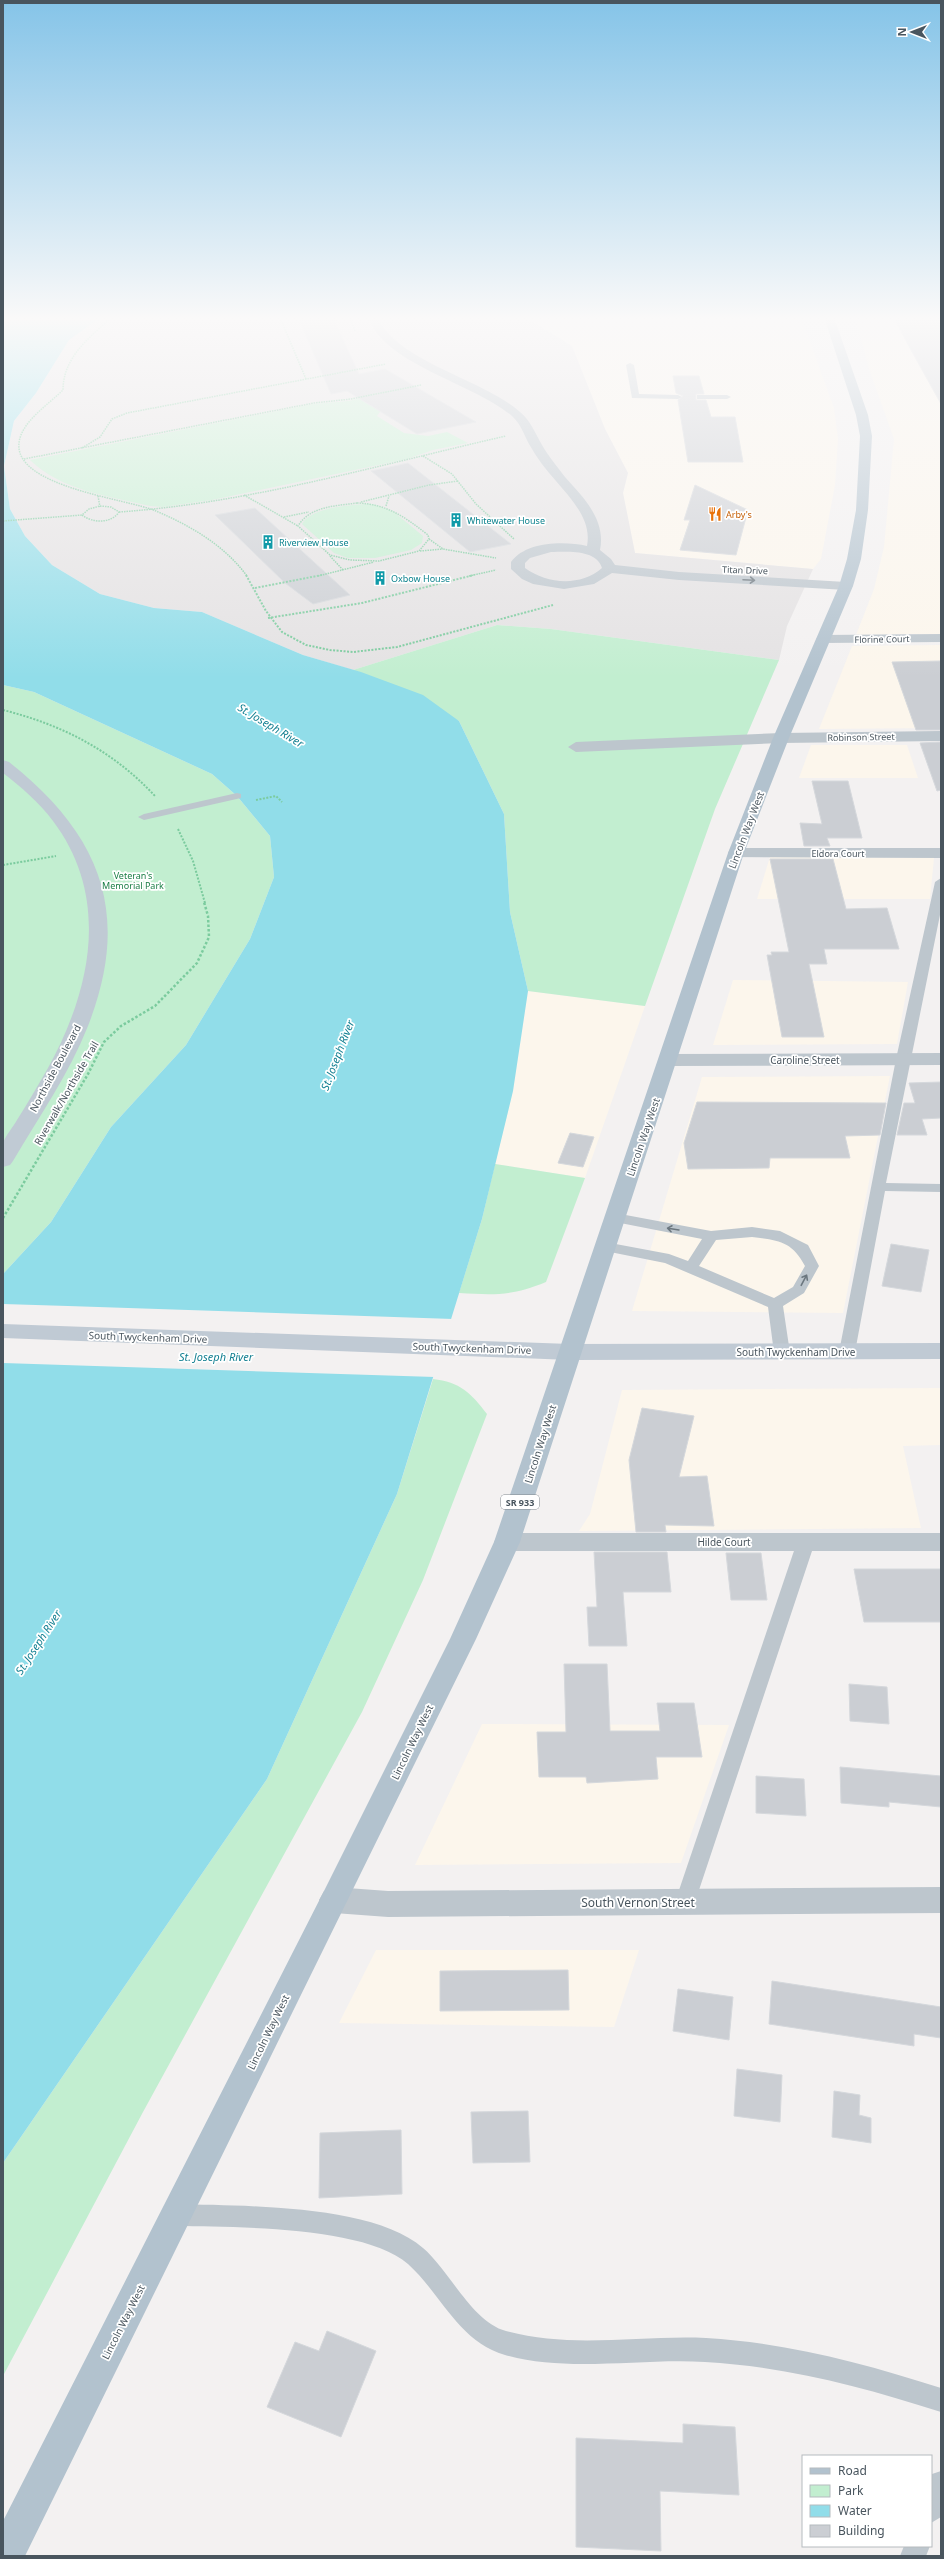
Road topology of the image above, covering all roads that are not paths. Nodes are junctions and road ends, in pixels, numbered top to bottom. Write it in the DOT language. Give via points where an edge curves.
graph roads {
  1 [pos="533,439"];
  2 [pos="866,439"];
  3 [pos="593,552"];
  4 [pos="609,569"];
  5 [pos="848,581"];
  6 [pos="941,638"];
  7 [pos="823,639"];
  8 [pos="941,736"];
  9 [pos="781,738"];
  10 [pos="576,747"];
  11 [pos="3,765"];
  12 [pos="237,796"];
  13 [pos="144,817"];
  14 [pos="736,853"];
  15 [pos="941,853"];
  16 [pos="941,882"];
  17 [pos="903,1059"];
  18 [pos="941,1059"];
  19 [pos="669,1060"];
  20 [pos="3,1162"];
  21 [pos="878,1187"];
  22 [pos="941,1188"];
  23 [pos="615,1218"];
  24 [pos="711,1236"];
  25 [pos="605,1247"];
  26 [pos="691,1268"];
  27 [pos="775,1304"];
  28 [pos="3,1332"];
  29 [pos="941,1351"];
  30 [pos="570,1352"];
  31 [pos="847,1352"];
  32 [pos="782,1353"];
  33 [pos="507,1542"];
  34 [pos="806,1542"];
  35 [pos="941,1542"];
  36 [pos="334,1900"];
  37 [pos="941,1900"];
  38 [pos="685,1902"];
  39 [pos="177,2215"];
  40 [pos="941,2400"];
  41 [pos="941,2483"];
  42 [pos="932,2508"];
  43 [pos="5,2556"];
  1 -- 3 [label="street" via="549,465 586,509 596,536"];
  2 -- 5 [label="main road, Lincoln Way West / SR 933" via="862,510"];
  3 -- 4 [label="street" via="608,563"];
  3 -- 4 [label="street" via="566,548 535,551 525,555 518,562 518,569 536,580 563,584 594,580"];
  4 -- 5 [label="street, Titan Drive" via="679,576"];
  5 -- 7 [label="main road, Lincoln Way West / SR 933"];
  6 -- 7 [label="street, Florine Court"];
  7 -- 9 [label="main road, Lincoln Way West / SR 933"];
  8 -- 9 [label="street, Robinson Street"];
  9 -- 10 [label="street, Robinson Street"];
  9 -- 14 [label="main road, Lincoln Way West / SR 933"];
  11 -- 20 [label="street, Northside Boulevard" via="39,794 53,809 81,852 97,895 100,922 96,971 74,1035"];
  12 -- 13 [label="lane"];
  14 -- 15 [label="street, Eldora Court"];
  14 -- 19 [label="main road, Lincoln Way West / SR 933"];
  16 -- 17 [label="lane"];
  17 -- 18 [label="street, Caroline Street"];
  17 -- 19 [label="street, Caroline Street"];
  17 -- 21 [label="lane"];
  19 -- 23 [label="main road, Lincoln Way West / SR 933"];
  21 -- 22 [label="lane"];
  21 -- 31 [label="lane"];
  24 -- 23 [label="lane, one-way"];
  23 -- 25 [label="main road, Lincoln Way West / SR 933"];
  24 -- 26 [label="lane"];
  27 -- 24 [label="lane, one-way" via="799,1290 812,1266 803,1248 780,1236 752,1232"];
  25 -- 26 [label="lane" via="669,1259"];
  25 -- 30 [label="main road, Lincoln Way West / SR 933"];
  26 -- 27 [label="lane"];
  27 -- 32 [label="lane"];
  28 -- 30 [label="street, South Twyckenham Drive"];
  29 -- 31 [label="street, South Twyckenham Drive"];
  30 -- 32 [label="street, South Twyckenham Drive"];
  30 -- 33 [label="main road, Lincoln Way West / SR 933"];
  31 -- 32 [label="street, South Twyckenham Drive"];
  33 -- 34 [label="street, Hilde Court"];
  33 -- 36 [label="main road, Lincoln Way West / SR 933" via="463,1639"];
  34 -- 35 [label="street, Hilde Court"];
  34 -- 38 [label="lane"];
  36 -- 38 [label="street, South Vernon Street" via="388,1904"];
  36 -- 39 [label="main road, Lincoln Way West / SR 933"];
  37 -- 38 [label="street, South Vernon Street"];
  39 -- 40 [label="lane" via="244,2216 371,2232 403,2246 433,2273 457,2306 475,2325 502,2342 542,2350 704,2350 762,2355 835,2368"];
  39 -- 43 [label="main road, Lincoln Way West / SR 933"];
  41 -- 42 [label="lane"];
}
